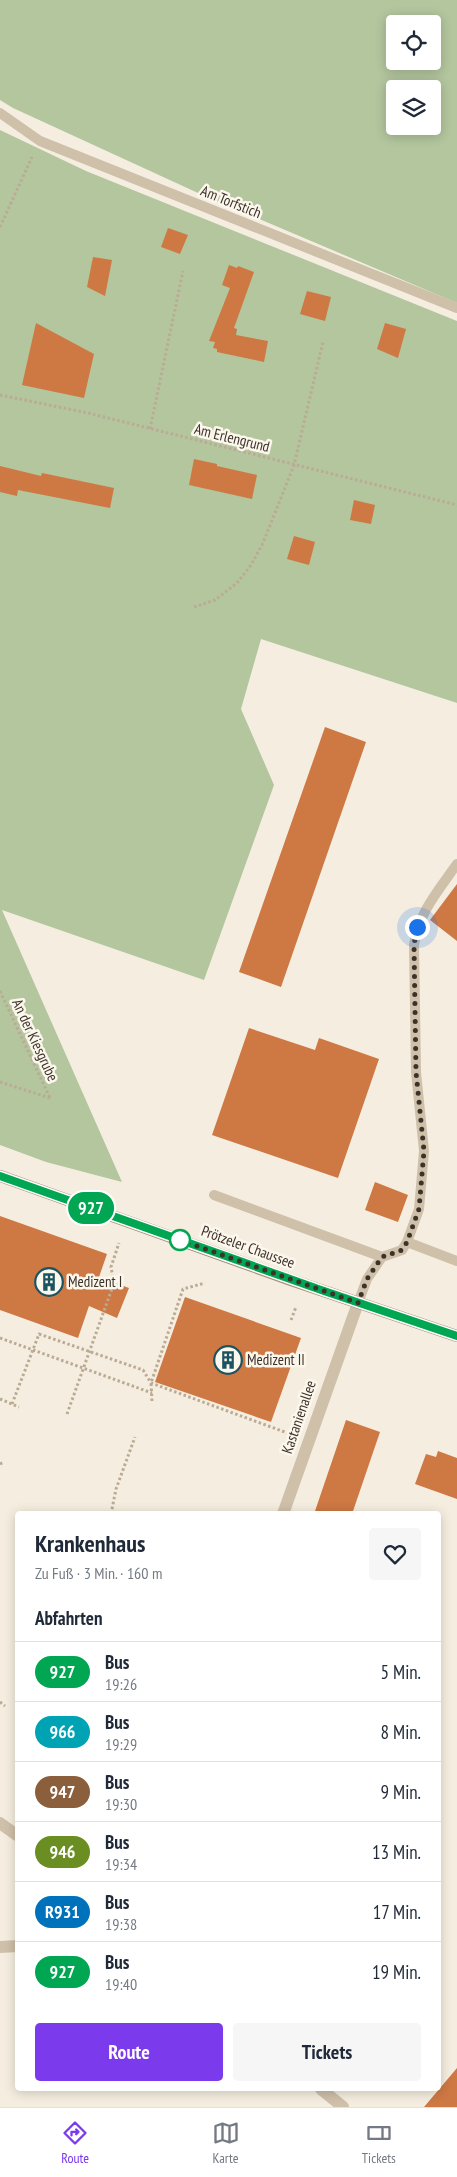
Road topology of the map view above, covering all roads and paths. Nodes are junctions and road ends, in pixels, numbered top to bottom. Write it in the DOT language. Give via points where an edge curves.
graph roads {
  1 [pos="0,114"];
  2 [pos="40,141"];
  3 [pos="0,227"];
  4 [pos="183,271"];
  5 [pos="457,308"];
  6 [pos="323,342"];
  7 [pos="0,395"];
  8 [pos="150,429"];
  9 [pos="294,465"];
  10 [pos="457,505"];
  11 [pos="194,607"];
  12 [pos="457,864"];
  13 [pos="0,991"];
  14 [pos="0,1082"];
  15 [pos="0,1176"];
  16 [pos="214,1195"];
  17 [pos="407,1242"];
  18 [pos="119,1243"];
  19 [pos="382,1257"];
  20 [pos="457,1261"];
  21 [pos="205,1283"];
  22 [pos="358,1303"];
  23 [pos="296,1307"];
  24 [pos="291,1320"];
  25 [pos="457,1336"];
  26 [pos="0,1338"];
  27 [pos="32,1350"];
  28 [pos="88,1351"];
  29 [pos="82,1368"];
  30 [pos="151,1383"];
  31 [pos="152,1393"];
  32 [pos="0,1399"];
  33 [pos="152,1400"];
  34 [pos="12,1404"];
  35 [pos="19,1407"];
  36 [pos="67,1414"];
  37 [pos="135,1437"];
  38 [pos="307,1441"];
  39 [pos="4,1462"];
  40 [pos="0,1464"];
  41 [pos="111,1511"];
  42 [pos="284,1511"];
  43 [pos="0,1702"];
  44 [pos="5,1706"];
  45 [pos="0,1823"];
  46 [pos="15,1834"];
  47 [pos="15,1946"];
  48 [pos="0,1947"];
  49 [pos="323,2091"];
  50 [pos="343,2107"];
  1 -- 2 [label="lane, Am Torfstich"];
  2 -- 3 [label="path"];
  2 -- 5 [label="lane, Am Torfstich"];
  4 -- 8 [label="path"];
  6 -- 9 [label="path"];
  7 -- 8 [label="path, Am Erlengrund"];
  8 -- 9 [label="path, Am Erlengrund"];
  9 -- 10 [label="path, Am Erlengrund"];
  9 -- 11 [label="path" via="252,565 237,583 215,600"];
  12 -- 17 [label="lane" via="429,902 417,927 414,945 416,1072 424,1151 419,1209"];
  13 -- 14 [label="path, An der Kiesgrube" via="50,1098"];
  15 -- 22 [label="main road, Prötzeler Chaussee"];
  16 -- 19 [label="lane"];
  17 -- 19 [label="lane" via="402,1250"];
  17 -- 20 [label="lane"];
  18 -- 28 [label="path" via="111,1267 114,1283"];
  19 -- 22 [label="lane" via="367,1279"];
  21 -- 30 [label="path" via="183,1289"];
  22 -- 25 [label="main road, Prötzeler Chaussee"];
  22 -- 38 [label="street, Kastanienallee"];
  23 -- 24 [label="path"];
  26 -- 27 [label="path"];
  27 -- 28 [label="path" via="39,1334"];
  27 -- 29 [label="path"];
  27 -- 34 [label="path"];
  28 -- 29 [label="path"];
  28 -- 30 [label="path" via="143,1370"];
  29 -- 31 [label="path"];
  29 -- 36 [label="path"];
  30 -- 31 [label="path"];
  30 -- 38 [label="path"];
  31 -- 33 [label="path"];
  32 -- 34 [label="path"];
  34 -- 35 [label="path"];
  37 -- 41 [label="path"];
  38 -- 42 [label="street, Kastanienallee"];
  39 -- 40 [label="path"];
  43 -- 44 [label="path"];
  45 -- 46 [label="street"];
  47 -- 48 [label="street"];
  49 -- 50 [label="street"];
}
